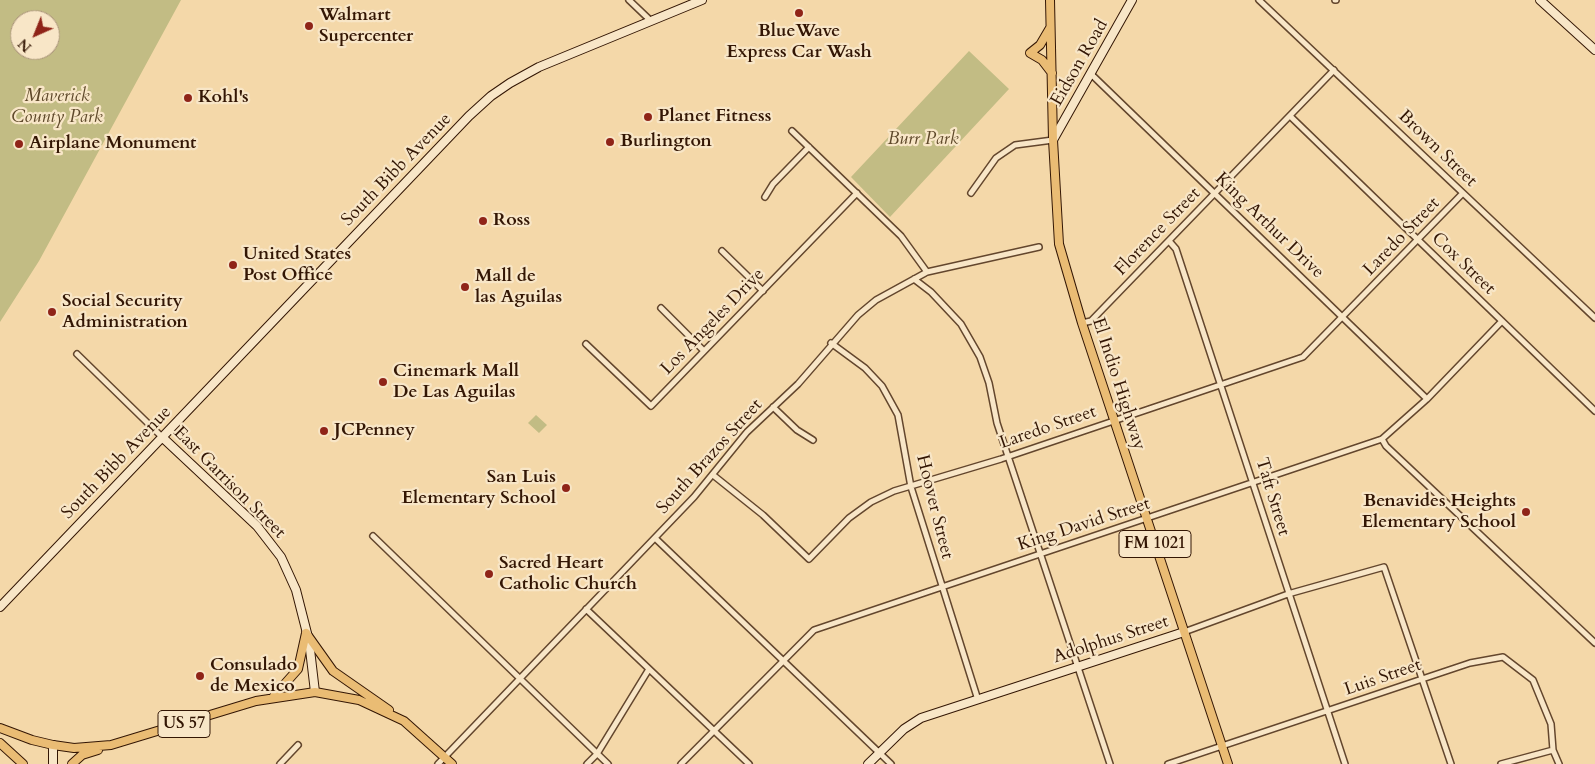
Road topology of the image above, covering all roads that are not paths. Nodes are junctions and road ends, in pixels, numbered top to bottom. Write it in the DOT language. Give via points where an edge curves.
graph roads {
  1 [pos="629,0"];
  2 [pos="702,0"];
  3 [pos="1050,0"];
  4 [pos="1132,0"];
  5 [pos="1259,0"];
  6 [pos="1540,0"];
  7 [pos="650,21"];
  8 [pos="1051,26"];
  9 [pos="1595,50"];
  10 [pos="1334,70"];
  11 [pos="1052,73"];
  12 [pos="1091,74"];
  13 [pos="1290,116"];
  14 [pos="792,131"];
  15 [pos="1053,140"];
  16 [pos="809,147"];
  17 [pos="858,193"];
  18 [pos="972,193"];
  19 [pos="1214,193"];
  20 [pos="1463,193"];
  21 [pos="765,197"];
  22 [pos="1418,240"];
  23 [pos="1169,241"];
  24 [pos="1040,247"];
  25 [pos="722,251"];
  26 [pos="927,272"];
  27 [pos="914,278"];
  28 [pos="762,291"];
  29 [pos="661,308"];
  30 [pos="1344,317"];
  31 [pos="1595,318"];
  32 [pos="1502,321"];
  33 [pos="1082,323"];
  34 [pos="831,343"];
  35 [pos="586,344"];
  36 [pos="704,351"];
  37 [pos="77,354"];
  38 [pos="1220,383"];
  39 [pos="1427,399"];
  40 [pos="773,406"];
  41 [pos="1595,411"];
  42 [pos="1114,420"];
  43 [pos="162,437"];
  44 [pos="1382,439"];
  45 [pos="813,440"];
  46 [pos="1008,455"];
  47 [pos="713,475"];
  48 [pos="1253,482"];
  49 [pos="911,487"];
  50 [pos="1147,519"];
  51 [pos="373,536"];
  52 [pos="655,538"];
  53 [pos="1040,553"];
  54 [pos="940,586"];
  55 [pos="1288,594"];
  56 [pos="0,607"];
  57 [pos="586,609"];
  58 [pos="1184,632"];
  59 [pos="306,633"];
  60 [pos="1595,643"];
  61 [pos="782,660"];
  62 [pos="1077,667"];
  63 [pos="649,669"];
  64 [pos="519,679"];
  65 [pos="1422,679"];
  66 [pos="315,692"];
  67 [pos="274,696"];
  68 [pos="978,700"];
  69 [pos="1327,711"];
  70 [pos="404,721"];
  71 [pos="0,728"];
  72 [pos="714,730"];
  73 [pos="0,743"];
  74 [pos="53,745"];
  75 [pos="111,745"];
  76 [pos="298,745"];
  77 [pos="1222,746"];
  78 [pos="1553,750"];
  79 [pos="879,753"];
  80 [pos="597,754"];
  81 [pos="445,757"];
  82 [pos="23,764"];
  83 [pos="53,764"];
  84 [pos="72,764"];
  85 [pos="280,764"];
  86 [pos="438,764"];
  87 [pos="452,764"];
  88 [pos="587,764"];
  89 [pos="608,764"];
  90 [pos="681,764"];
  91 [pos="749,764"];
  92 [pos="868,764"];
  93 [pos="890,764"];
  94 [pos="1110,764"];
  95 [pos="1168,764"];
  96 [pos="1228,764"];
  97 [pos="1345,764"];
  98 [pos="1451,764"];
  99 [pos="1501,764"];
  100 [pos="1559,764"];
  1 -- 7 [label="street"];
  2 -- 7 [label="main road, South Bibb Avenue"];
  3 -- 8 [label="main road, El Indio Highway / FM 1021"];
  4 -- 12 [label="main road, Eidson Road"];
  5 -- 10 [label="street, Brown Street"];
  6 -- 9 [label="main road"];
  7 -- 43 [label="main road, South Bibb Avenue" via="539,68 491,96"];
  8 -- 11 [label="main road, El Indio Highway / FM 1021"];
  8 -- 11 [label="main road" via="1040,45 1030,53 1042,60"];
  10 -- 13 [label="street, Florence Street"];
  10 -- 20 [label="street, Brown Street"];
  11 -- 15 [label="main road, El Indio Highway / FM 1021"];
  12 -- 15 [label="main road, Eidson Road"];
  12 -- 19 [label="street, King Arthur Drive"];
  13 -- 19 [label="street, Florence Street"];
  13 -- 22 [label="street, Cox Street"];
  14 -- 16 [label="street"];
  15 -- 18 [label="street" via="1015,145 996,158"];
  15 -- 33 [label="main road, El Indio Highway / FM 1021" via="1059,244"];
  16 -- 17 [label="street"];
  16 -- 21 [label="street" via="773,184"];
  17 -- 26 [label="street" via="901,236"];
  17 -- 28 [label="street, Los Angeles Drive"];
  19 -- 23 [label="street, Florence Street"];
  19 -- 30 [label="street, King Arthur Drive"];
  20 -- 22 [label="street, Laredo Street"];
  20 -- 31 [label="street, Brown Street"];
  22 -- 30 [label="street, Laredo Street"];
  22 -- 32 [label="street, Cox Street"];
  23 -- 33 [label="street, Florence Street" via="1091,321"];
  23 -- 38 [label="street, Taft Street" via="1176,249"];
  24 -- 26 [label="street, South Brazos Street"];
  25 -- 28 [label="street"];
  26 -- 27 [label="street, South Brazos Street"];
  27 -- 34 [label="street, South Brazos Street" via="876,300"];
  27 -- 46 [label="street" via="948,309 975,348 986,372"];
  28 -- 36 [label="street, Los Angeles Drive"];
  29 -- 36 [label="street"];
  30 -- 38 [label="street, Laredo Street" via="1303,357"];
  30 -- 39 [label="street, King Arthur Drive"];
  32 -- 39 [label="street, King David Street"];
  32 -- 41 [label="street, Cox Street"];
  33 -- 42 [label="main road, El Indio Highway / FM 1021"];
  34 -- 40 [label="street, South Brazos Street" via="798,384"];
  34 -- 49 [label="street, Hoover Street" via="865,368 882,386 898,415"];
  35 -- 36 [label="street, Los Angeles Drive" via="651,406"];
  37 -- 43 [label="street, East Garrison Street"];
  38 -- 42 [label="street, Laredo Street"];
  38 -- 48 [label="street, Taft Street"];
  39 -- 44 [label="street, King David Street"];
  40 -- 45 [label="street" via="797,430"];
  40 -- 47 [label="street, South Brazos Street"];
  42 -- 46 [label="street, Laredo Street"];
  42 -- 50 [label="main road, El Indio Highway / FM 1021"];
  43 -- 56 [label="main road, South Bibb Avenue"];
  43 -- 59 [label="main road, East Garrison Street" via="268,539 281,557 296,590"];
  44 -- 48 [label="street, King David Street"];
  44 -- 60 [label="street"];
  46 -- 49 [label="street, Laredo Street"];
  46 -- 53 [label="street"];
  47 -- 49 [label="street, Laredo Street" via="763,515 808,559 849,518 871,502"];
  47 -- 52 [label="street, South Brazos Street"];
  48 -- 50 [label="street, King David Street"];
  48 -- 55 [label="street, Taft Street"];
  49 -- 54 [label="street, Hoover Street"];
  50 -- 53 [label="street, King David Street"];
  50 -- 58 [label="main road, El Indio Highway / FM 1021"];
  51 -- 64 [label="street"];
  52 -- 57 [label="street, South Brazos Street"];
  52 -- 61 [label="street"];
  53 -- 54 [label="street, King David Street"];
  53 -- 62 [label="street"];
  54 -- 61 [label="street, King David Street" via="814,630"];
  54 -- 68 [label="street, Hoover Street"];
  55 -- 58 [label="street, Adolphus Street"];
  55 -- 65 [label="street, Adolphus Street" via="1384,567"];
  55 -- 69 [label="street, Taft Street"];
  57 -- 63 [label="street"];
  57 -- 64 [label="street, South Brazos Street"];
  58 -- 62 [label="main road, Adolphus Street"];
  58 -- 77 [label="main road, El Indio Highway / FM 1021"];
  59 -- 66 [label="main road, East Garrison Street"];
  59 -- 67 [label="main road" via="298,669"];
  59 -- 70 [label="main road" via="334,671"];
  61 -- 72 [label="street, King David Street"];
  61 -- 79 [label="street"];
  62 -- 68 [label="main road, Adolphus Street"];
  62 -- 94 [label="street"];
  63 -- 72 [label="street"];
  63 -- 80 [label="street"];
  64 -- 80 [label="street"];
  64 -- 81 [label="street, South Brazos Street"];
  65 -- 69 [label="street, Luis Street"];
  65 -- 78 [label="street, Luis Street" via="1470,663 1503,657 1532,680 1551,724"];
  65 -- 98 [label="street"];
  66 -- 67 [label="main road, US 57"];
  66 -- 70 [label="main road, US 57" via="359,700"];
  67 -- 75 [label="main road, US 57"];
  68 -- 79 [label="main road, Adolphus Street" via="912,722"];
  69 -- 77 [label="street, Luis Street"];
  69 -- 97 [label="street, Taft Street"];
  70 -- 81 [label="main road, US 57"];
  71 -- 74 [label="main road, US 57"];
  72 -- 90 [label="street, King David Street"];
  72 -- 91 [label="street"];
  73 -- 82 [label="main road"];
  74 -- 75 [label="main road, US 57" via="74,748"];
  74 -- 83 [label="main road"];
  75 -- 84 [label="main road" via="82,755"];
  76 -- 85 [label="street"];
  77 -- 95 [label="street, Luis Street"];
  77 -- 96 [label="main road, El Indio Highway / FM 1021"];
  78 -- 99 [label="street"];
  78 -- 100 [label="street"];
  79 -- 92 [label="main road, Adolphus Street"];
  79 -- 93 [label="street"];
  80 -- 88 [label="street"];
  80 -- 89 [label="street"];
  81 -- 86 [label="street, South Brazos Street"];
  81 -- 87 [label="main road, US 57"];
}
